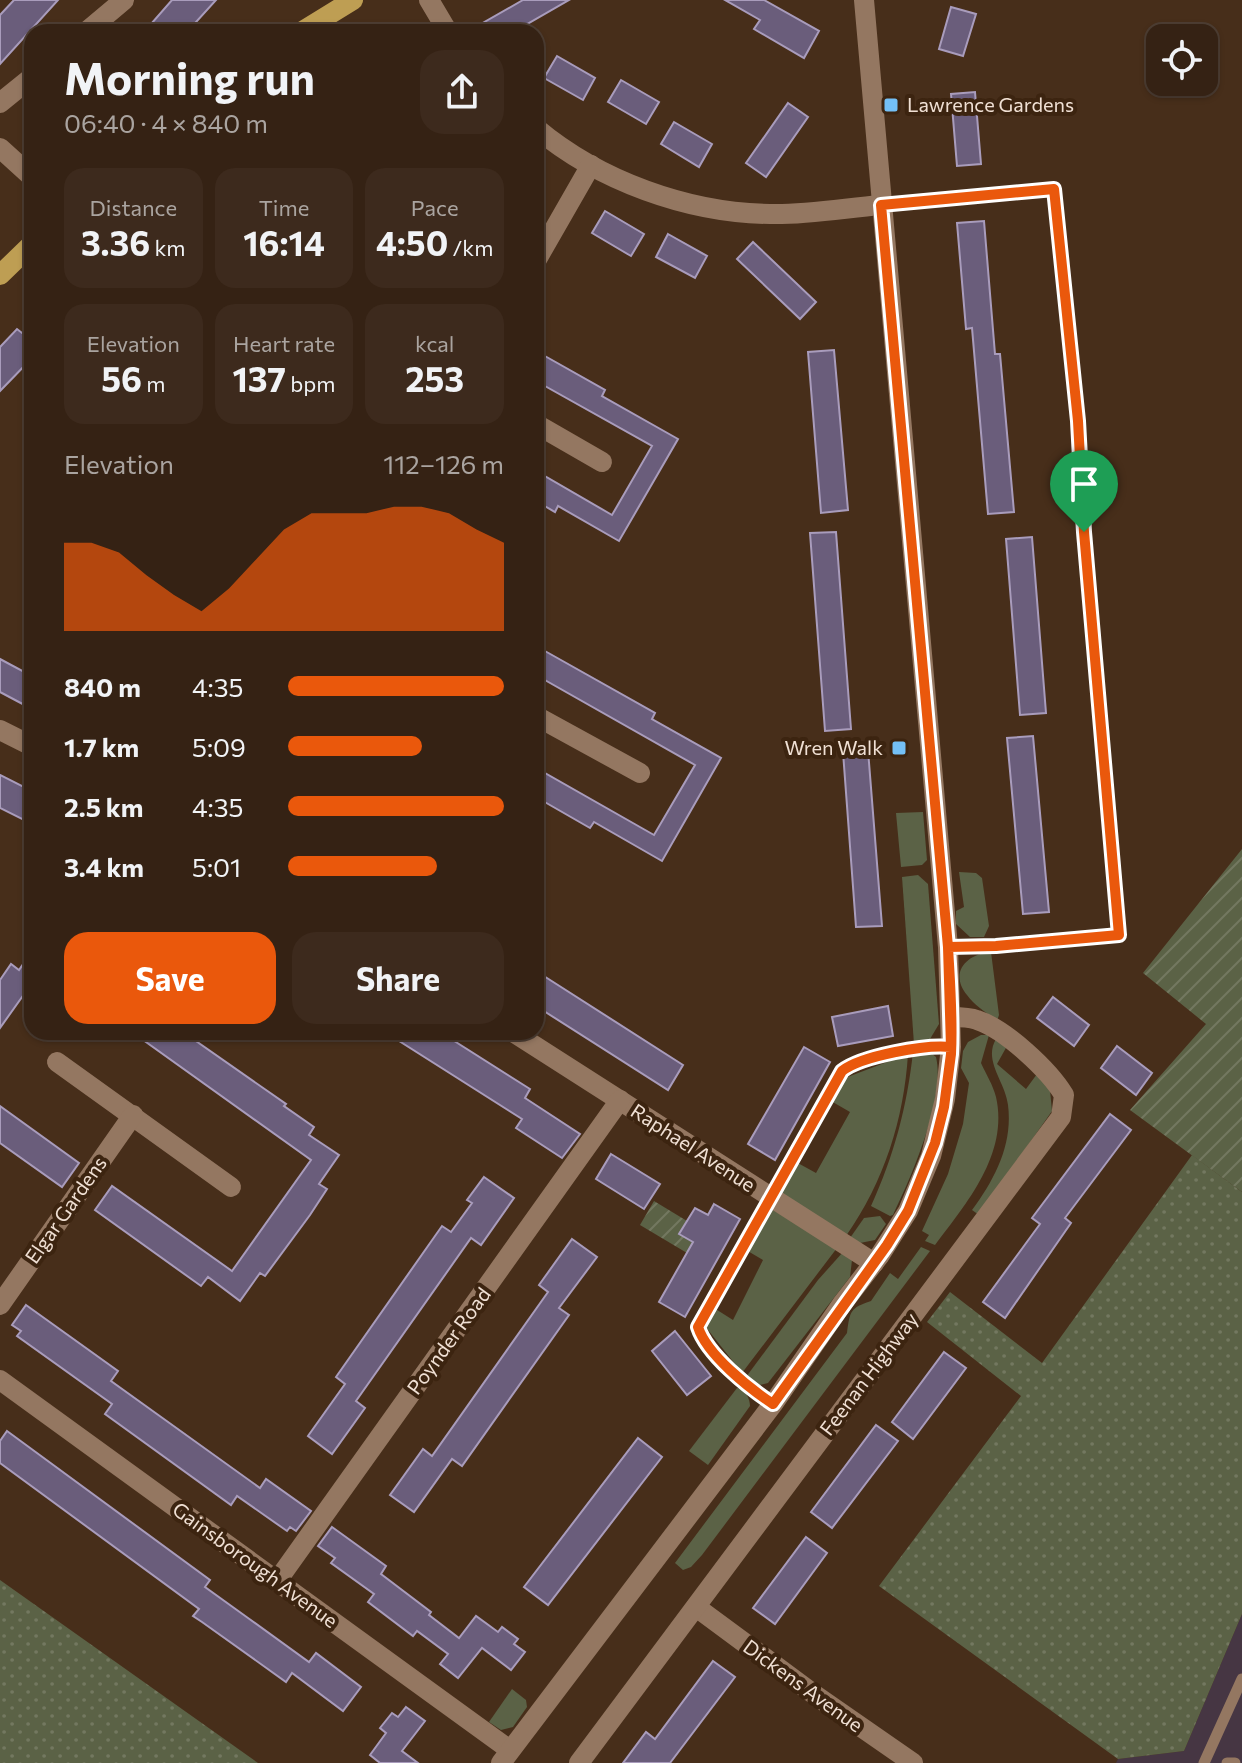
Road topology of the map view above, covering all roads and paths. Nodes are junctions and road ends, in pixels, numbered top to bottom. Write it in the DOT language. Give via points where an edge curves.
graph roads {
  1 [pos="124,0"];
  2 [pos="353,0"];
  3 [pos="429,0"];
  4 [pos="860,2"];
  5 [pos="96,24"];
  6 [pos="314,24"];
  7 [pos="443,24"];
  8 [pos="24,84"];
  9 [pos="0,103"];
  10 [pos="544,133"];
  11 [pos="0,148"];
  12 [pos="591,165"];
  13 [pos="24,170"];
  14 [pos="881,205"];
  15 [pos="544,247"];
  16 [pos="24,252"];
  17 [pos="0,275"];
  18 [pos="544,429"];
  19 [pos="602,462"];
  20 [pos="544,720"];
  21 [pos="0,730"];
  22 [pos="24,742"];
  23 [pos="640,773"];
  24 [pos="948,947"];
  25 [pos="951,1017"];
  26 [pos="526,1040"];
  27 [pos="951,1047"];
  28 [pos="57,1062"];
  29 [pos="620,1100"];
  30 [pos="133,1115"];
  31 [pos="231,1187"];
  32 [pos="770,1197"];
  33 [pos="874,1263"];
  34 [pos="0,1305"];
  35 [pos="0,1380"];
  36 [pos="773,1404"];
  37 [pos="277,1581"];
  38 [pos="696,1607"];
  39 [pos="1242,1679"];
  40 [pos="506,1757"];
  41 [pos="579,1763"];
  42 [pos="913,1763"];
  43 [pos="1204,1763"];
  44 [pos="1227,1763"];
  45 [pos="1235,1763"];
  1 -- 5 [label="street"];
  2 -- 6 [label="main road"];
  3 -- 7 [label="street"];
  4 -- 14 [label="street"];
  8 -- 9 [label="street"];
  10 -- 12 [label="street"];
  11 -- 13 [label="street"];
  12 -- 14 [label="street" via="647,192 713,208 770,214"];
  12 -- 15 [label="street"];
  14 -- 24 [label="street"];
  14 -- 24 [label="lane" via="1054,189 1078,421 1119,935"];
  16 -- 17 [label="main road"];
  18 -- 19 [label="street"];
  20 -- 23 [label="street"];
  21 -- 22 [label="street"];
  24 -- 25 [label="street"];
  25 -- 27 [label="street"];
  25 -- 38 [label="street, Feenan Highway" via="988,1025 1044,1068 1064,1095 1061,1117"];
  26 -- 29 [label="street, Raphael Avenue"];
  27 -- 32 [label="lane" via="915,1048 844,1069"];
  27 -- 33 [label="street" via="944,1107 927,1168 908,1211"];
  28 -- 30 [label="street"];
  29 -- 32 [label="street, Raphael Avenue"];
  29 -- 37 [label="street, Poynder Road"];
  30 -- 31 [label="street"];
  30 -- 34 [label="street, Elgar Gardens"];
  32 -- 33 [label="street, Raphael Avenue"];
  32 -- 36 [label="lane" via="698,1327 727,1367"];
  33 -- 36 [label="street"];
  35 -- 37 [label="street, Gainsborough Avenue"];
  36 -- 40 [label="street"];
  37 -- 40 [label="street, Gainsborough Avenue"];
  38 -- 41 [label="street, Feenan Highway"];
  38 -- 42 [label="street, Dickens Avenue"];
  39 -- 43 [label="lane"];
  44 -- 45 [label="lane"];
}
